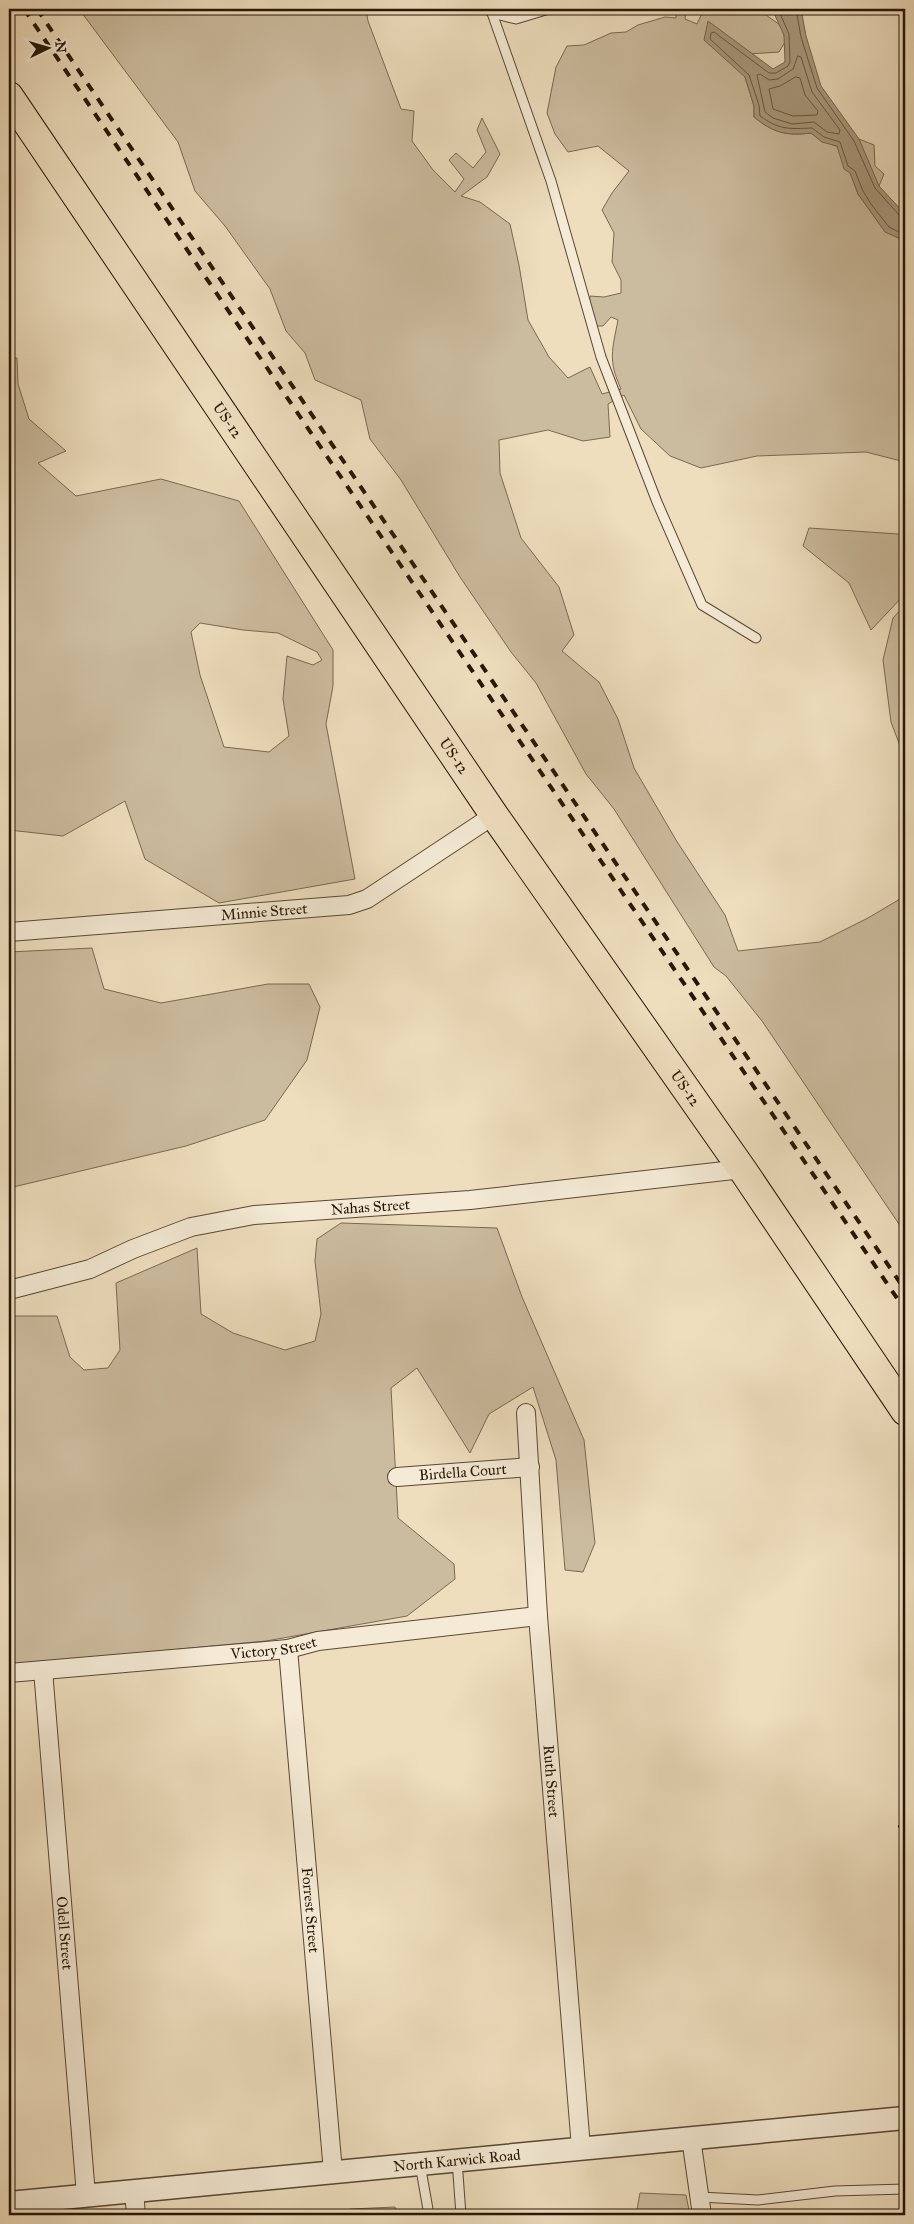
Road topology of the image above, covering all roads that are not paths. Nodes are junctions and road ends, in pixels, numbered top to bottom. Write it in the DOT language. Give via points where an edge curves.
graph roads {
  1 [pos="549,9"];
  2 [pos="490,11"];
  3 [pos="9,96"];
  4 [pos="756,638"];
  5 [pos="494,815"];
  6 [pos="9,932"];
  7 [pos="742,1169"];
  8 [pos="9,1290"];
  9 [pos="905,1411"];
  10 [pos="526,1413"];
  11 [pos="530,1467"];
  12 [pos="397,1477"];
  13 [pos="538,1616"];
  14 [pos="288,1649"];
  15 [pos="42,1670"];
  16 [pos="9,1673"];
  17 [pos="905,2118"];
  18 [pos="691,2138"];
  19 [pos="581,2148"];
  20 [pos="457,2160"];
  21 [pos="420,2164"];
  22 [pos="333,2172"];
  23 [pos="905,2189"];
  24 [pos="134,2191"];
  25 [pos="86,2195"];
  26 [pos="699,2197"];
  27 [pos="9,2202"];
  28 [pos="136,2215"];
  29 [pos="429,2215"];
  30 [pos="461,2215"];
  31 [pos="702,2215"];
  1 -- 2 [label="lane" via="516,19"];
  2 -- 4 [label="lane" via="551,181 601,357 657,502 702,606"];
  3 -- 5 [label="main road, US-12"];
  5 -- 6 [label="street, Minnie Street" via="367,899 350,904"];
  5 -- 7 [label="main road, US-12"];
  7 -- 8 [label="street, Nahas Street" via="470,1200 254,1216 191,1228 90,1269"];
  7 -- 9 [label="main road, US-12"];
  10 -- 11 [label="street, Ruth Street"];
  11 -- 12 [label="street, Birdella Court"];
  11 -- 13 [label="street, Ruth Street"];
  13 -- 14 [label="street, Victory Street" via="318,1641"];
  13 -- 19 [label="street, Ruth Street"];
  14 -- 15 [label="street, Victory Street"];
  14 -- 22 [label="street, Forrest Street"];
  15 -- 16 [label="street, Victory Street"];
  15 -- 25 [label="street, Odell Street"];
  17 -- 18 [label="street, North Karwick Road"];
  18 -- 19 [label="street, North Karwick Road"];
  18 -- 26 [label="street"];
  19 -- 20 [label="street, North Karwick Road"];
  20 -- 21 [label="street, North Karwick Road"];
  20 -- 30 [label="lane"];
  21 -- 22 [label="street, North Karwick Road"];
  21 -- 29 [label="lane"];
  22 -- 24 [label="street, North Karwick Road"];
  23 -- 26 [label="lane" via="835,2191 758,2200"];
  24 -- 25 [label="street, North Karwick Road"];
  24 -- 28 [label="street"];
  25 -- 27 [label="street, North Karwick Road"];
  26 -- 31 [label="street"];
}
